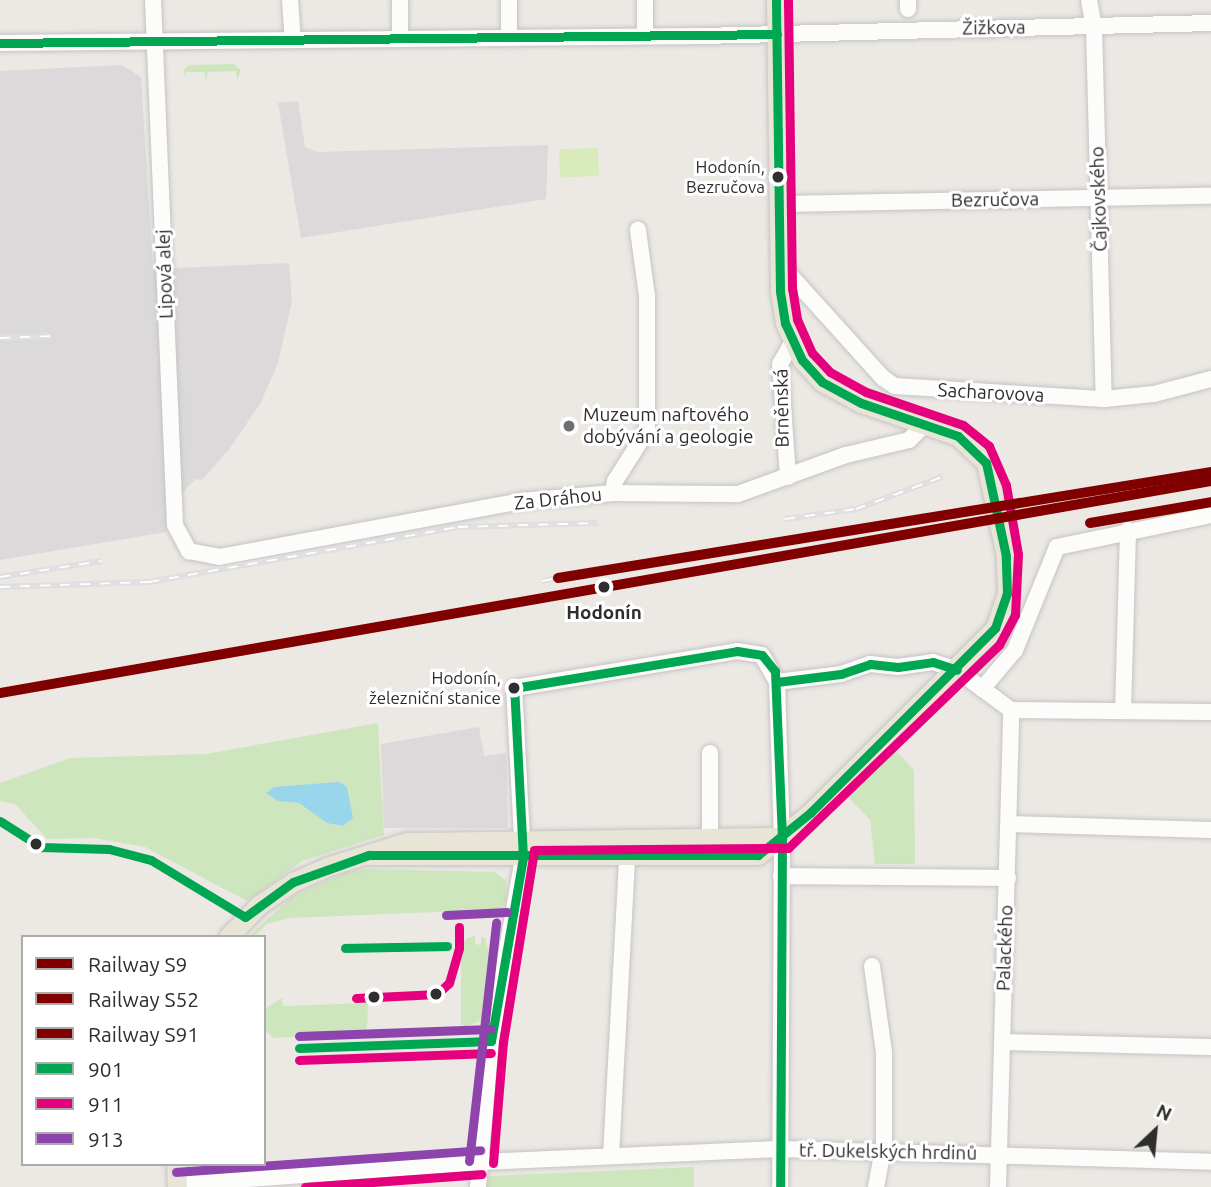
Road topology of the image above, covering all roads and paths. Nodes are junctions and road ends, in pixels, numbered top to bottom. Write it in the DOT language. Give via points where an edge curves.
graph roads {
  1 [pos="153,0"];
  2 [pos="290,0"];
  3 [pos="400,0"];
  4 [pos="509,0"];
  5 [pos="645,0"];
  6 [pos="776,0"];
  7 [pos="1089,0"];
  8 [pos="1211,23"];
  9 [pos="1094,27"];
  10 [pos="777,34"];
  11 [pos="509,36"];
  12 [pos="645,36"];
  13 [pos="292,38"];
  14 [pos="400,38"];
  15 [pos="0,43"];
  16 [pos="155,43"];
  17 [pos="1211,196"];
  18 [pos="1099,199"];
  19 [pos="778,204"];
  20 [pos="638,230"];
  21 [pos="780,264"];
  22 [pos="792,343"];
  23 [pos="1211,379"];
  24 [pos="1104,399"];
  25 [pos="925,424"];
  26 [pos="788,477"];
  27 [pos="613,493"];
  28 [pos="1211,515"];
  29 [pos="1128,530"];
  30 [pos="183,547"];
  31 [pos="957,670"];
  32 [pos="777,682"];
  33 [pos="982,689"];
  34 [pos="1011,710"];
  35 [pos="1123,711"];
  36 [pos="1211,712"];
  37 [pos="710,753"];
  38 [pos="1009,824"];
  39 [pos="1211,830"];
  40 [pos="782,837"];
  41 [pos="710,838"];
  42 [pos="524,848"];
  43 [pos="627,856"];
  44 [pos="781,876"];
  45 [pos="1008,878"];
  46 [pos="230,935"];
  47 [pos="872,966"];
  48 [pos="1002,1042"];
  49 [pos="1211,1047"];
  50 [pos="779,1149"];
  51 [pos="883,1151"];
  52 [pos="999,1155"];
  53 [pos="611,1156"];
  54 [pos="481,1161"];
  55 [pos="1211,1161"];
  56 [pos="176,1178"];
  57 [pos="478,1187"];
  58 [pos="780,1187"];
  59 [pos="876,1187"];
  60 [pos="998,1187"];
  1 -- 16 [label="street, Lipová alej"];
  2 -- 13 [label="street"];
  3 -- 14 [label="street"];
  4 -- 11 [label="street"];
  5 -- 12 [label="street"];
  6 -- 10 [label="main road, Brněnská"];
  7 -- 9 [label="street, Čajkovského"];
  8 -- 9 [label="street, Žižkova"];
  9 -- 10 [label="street, Žižkova"];
  9 -- 18 [label="street, Čajkovského"];
  10 -- 12 [label="street, Žižkova"];
  10 -- 19 [label="main road, Brněnská"];
  11 -- 12 [label="street, Žižkova"];
  11 -- 14 [label="street, Žižkova"];
  13 -- 14 [label="street, Žižkova"];
  13 -- 16 [label="street, Žižkova"];
  15 -- 16 [label="street, Žižkova"];
  16 -- 30 [label="street, Lipová alej" via="175,525"];
  17 -- 18 [label="street, Bezručova"];
  18 -- 19 [label="street, Bezručova"];
  18 -- 24 [label="street, Čajkovského"];
  19 -- 21 [label="main road, Brněnská"];
  20 -- 27 [label="street" via="647,296 648,431 615,481"];
  21 -- 22 [label="main road, Brněnská" via="782,310"];
  21 -- 24 [label="street, Sacharovova" via="883,379 895,386"];
  22 -- 25 [label="main road, Brněnská" via="812,372 841,394"];
  22 -- 26 [label="street, Brněnská" via="780,364"];
  23 -- 24 [label="street, Sacharovova" via="1154,394"];
  25 -- 26 [label="street, Za Dráhou" via="909,440 846,455"];
  25 -- 31 [label="main road, Brněnská" via="958,436 986,463 1006,556 1003,612 990,636"];
  26 -- 27 [label="street, Za Dráhou" via="731,495"];
  27 -- 30 [label="street, Za Dráhou" via="521,501 219,557 195,554"];
  28 -- 29 [label="street"];
  29 -- 33 [label="street" via="1057,547 1015,650"];
  29 -- 35 [label="street"];
  31 -- 32 [label="street" via="933,662 898,667 870,664 841,674"];
  31 -- 33 [label="street"];
  31 -- 40 [label="main road, Brněnská"];
  32 -- 40 [label="street"];
  32 -- 42 [label="street" via="762,655 737,651 514,688"];
  33 -- 34 [label="street"];
  34 -- 35 [label="street"];
  34 -- 38 [label="street, Palackého"];
  35 -- 36 [label="street"];
  37 -- 41 [label="street"];
  38 -- 39 [label="street"];
  38 -- 45 [label="street, Palackého"];
  40 -- 41 [label="main road"];
  40 -- 43 [label="main road, Brněnská" via="758,855"];
  40 -- 44 [label="street"];
  41 -- 42 [label="main road"];
  42 -- 43 [label="main road, Brněnská"];
  42 -- 46 [label="main road" via="407,842 293,882 259,905"];
  42 -- 54 [label="street" via="491,1041"];
  43 -- 53 [label="street"];
  44 -- 45 [label="street"];
  44 -- 50 [label="street"];
  45 -- 48 [label="street, Palackého"];
  47 -- 51 [label="street" via="884,1053"];
  48 -- 49 [label="street"];
  48 -- 52 [label="street, Palackého"];
  50 -- 51 [label="street, tř. Dukelských hrdinů"];
  50 -- 53 [label="street, tř. Dukelských hrdinů"];
  50 -- 58 [label="street"];
  51 -- 52 [label="street, tř. Dukelských hrdinů"];
  51 -- 59 [label="street"];
  52 -- 55 [label="street, tř. Dukelských hrdinů"];
  52 -- 60 [label="street, Palackého"];
  53 -- 54 [label="street, tř. Dukelských hrdinů"];
  54 -- 56 [label="street, tř. Dukelských hrdinů"];
  54 -- 57 [label="street"];
}
